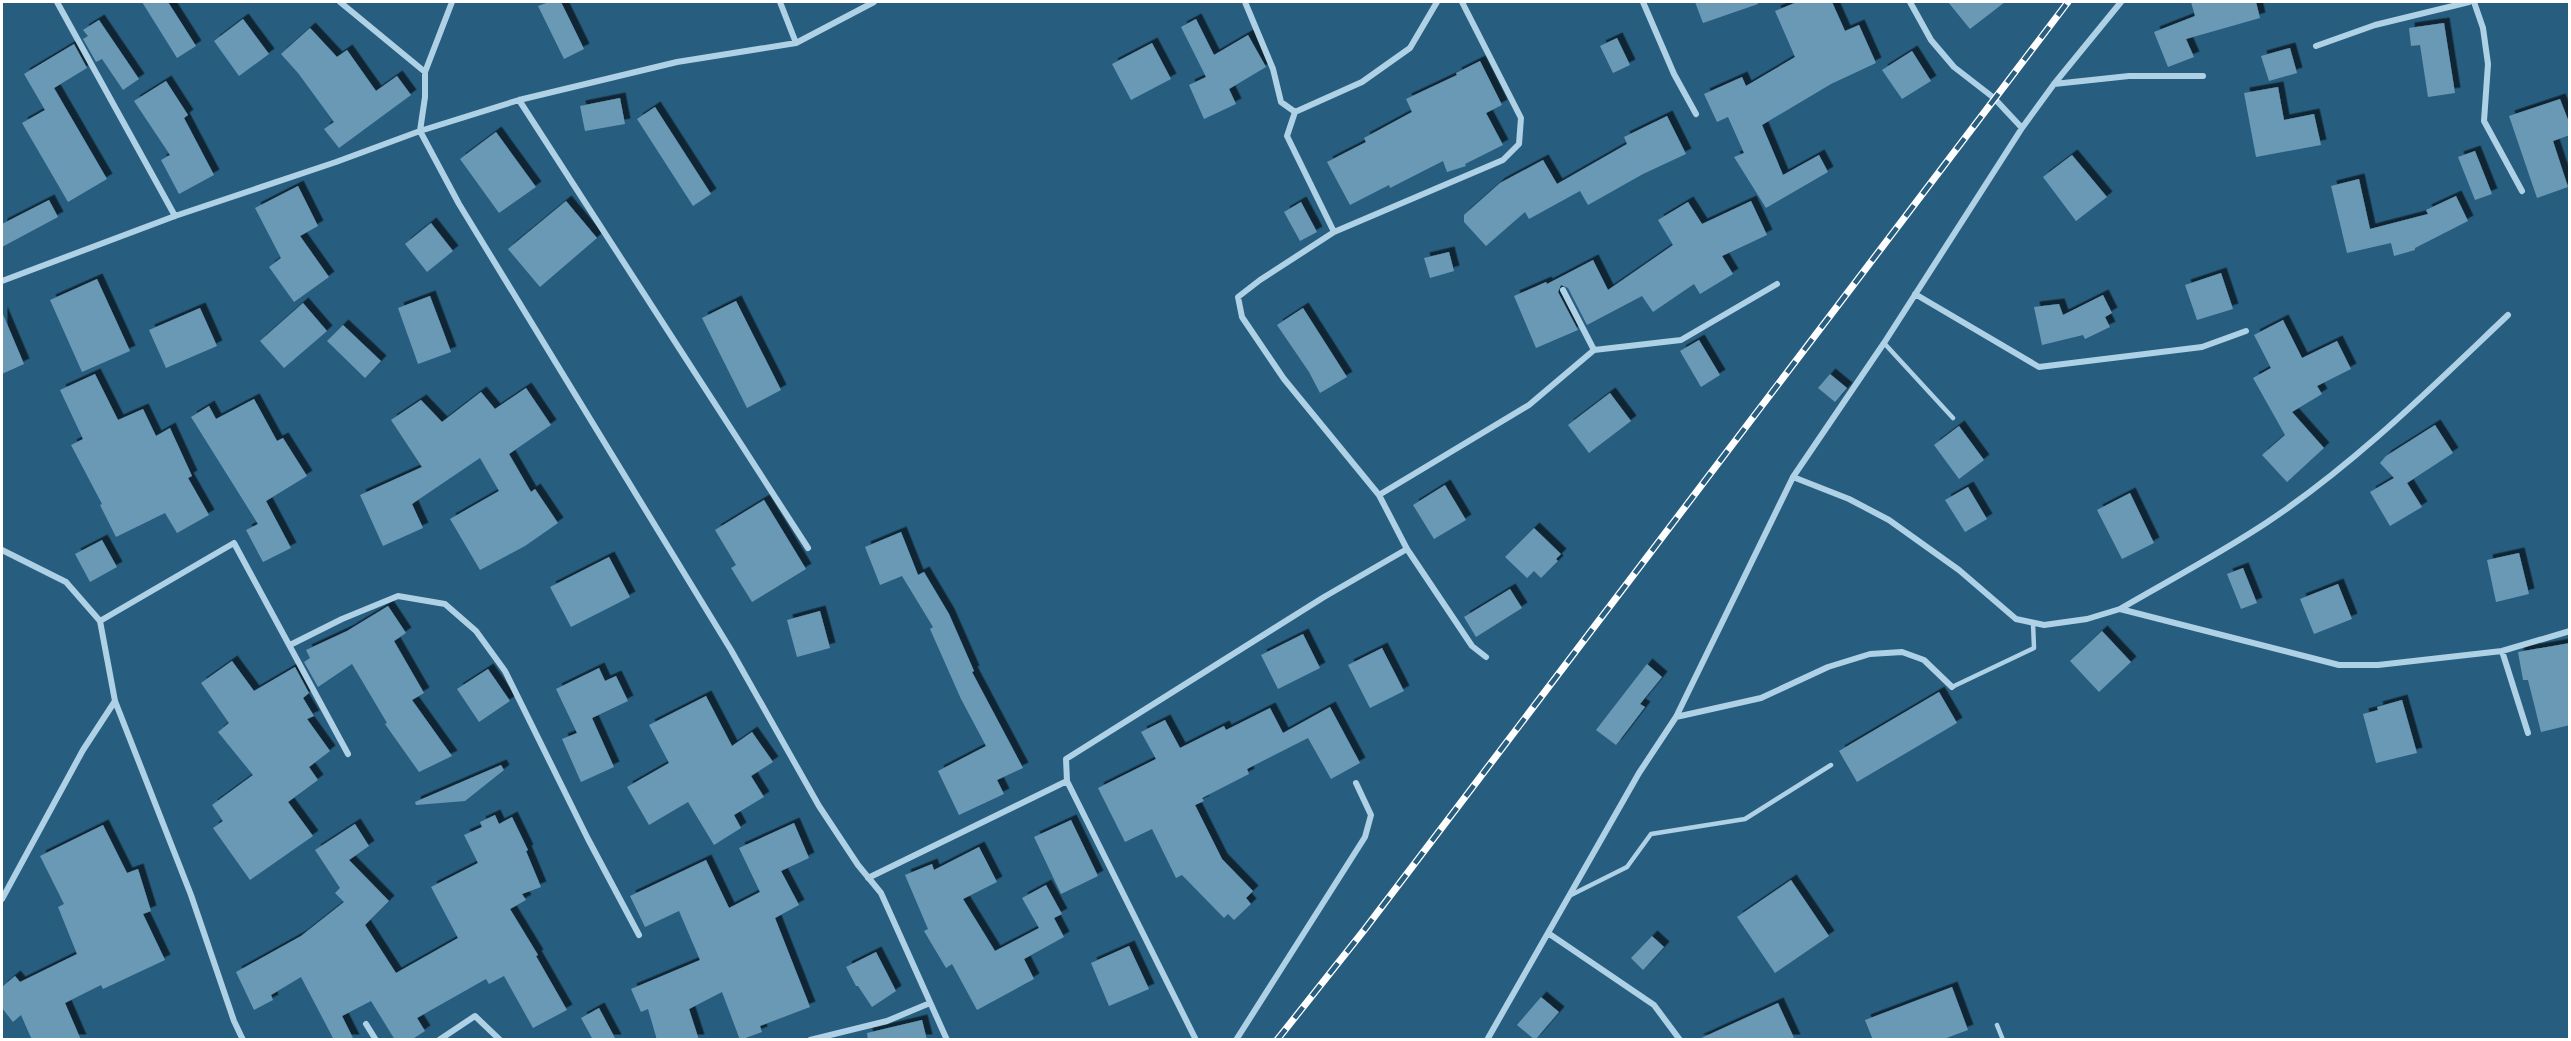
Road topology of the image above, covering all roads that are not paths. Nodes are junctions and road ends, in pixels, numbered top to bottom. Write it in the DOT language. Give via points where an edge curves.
graph roads {
  1 [pos="57,2"];
  2 [pos="340,2"];
  3 [pos="452,2"];
  4 [pos="780,2"];
  5 [pos="874,2"];
  6 [pos="1245,2"];
  7 [pos="1437,2"];
  8 [pos="1462,2"];
  9 [pos="1643,2"];
  10 [pos="1910,2"];
  11 [pos="2121,2"];
  12 [pos="2469,2"];
  13 [pos="2474,2"];
  14 [pos="796,43"];
  15 [pos="2316,46"];
  16 [pos="425,72"];
  17 [pos="2203,76"];
  18 [pos="2054,84"];
  19 [pos="519,100"];
  20 [pos="1294,112"];
  21 [pos="1696,114"];
  22 [pos="2022,128"];
  23 [pos="420,131"];
  24 [pos="2522,191"];
  25 [pos="175,216"];
  26 [pos="1334,232"];
  27 [pos="2,281"];
  28 [pos="1777,284"];
  29 [pos="1563,290"];
  30 [pos="1915,294"];
  31 [pos="2508,315"];
  32 [pos="2246,331"];
  33 [pos="1884,343"];
  34 [pos="1594,350"];
  35 [pos="1953,418"];
  36 [pos="1793,477"];
  37 [pos="1379,495"];
  38 [pos="808,548"];
  39 [pos="1407,549"];
  40 [pos="2,550"];
  41 [pos="2120,609"];
  42 [pos="100,621"];
  43 [pos="2033,623"];
  44 [pos="2570,631"];
  45 [pos="290,645"];
  46 [pos="2502,651"];
  47 [pos="1486,657"];
  48 [pos="1952,687"];
  49 [pos="115,701"];
  50 [pos="1676,717"];
  51 [pos="2528,733"];
  52 [pos="348,754"];
  53 [pos="1831,765"];
  54 [pos="1067,781"];
  55 [pos="1356,783"];
  56 [pos="868,878"];
  57 [pos="1569,896"];
  58 [pos="2,899"];
  59 [pos="1548,933"];
  60 [pos="639,935"];
  61 [pos="930,1003"];
  62 [pos="366,1024"];
  63 [pos="1997,1025"];
  64 [pos="243,1040"];
  65 [pos="376,1040"];
  66 [pos="439,1040"];
  67 [pos="500,1040"];
  68 [pos="810,1040"];
  69 [pos="947,1040"];
  70 [pos="1196,1040"];
  71 [pos="1236,1040"];
  72 [pos="1487,1040"];
  73 [pos="1680,1040"];
  74 [pos="2003,1040"];
  1 -- 25 [label="street"];
  2 -- 16 [label="street"];
  3 -- 16 [label="street"];
  4 -- 14 [label="street"];
  5 -- 14 [label="street"];
  6 -- 20 [label="street" via="1273,69 1281,102"];
  7 -- 20 [label="street" via="1410,48 1362,82"];
  8 -- 26 [label="street" via="1521,118 1519,144 1503,160"];
  9 -- 21 [label="street"];
  10 -- 22 [label="street" via="1931,40 1954,67 1994,98"];
  11 -- 18 [label="street"];
  12 -- 15 [label="street" via="2375,25"];
  13 -- 24 [label="street" via="2483,28 2488,64 2484,121"];
  14 -- 19 [label="street" via="677,62"];
  16 -- 23 [label="street"];
  17 -- 18 [label="street" via="2140,75"];
  18 -- 22 [label="street"];
  19 -- 23 [label="street"];
  19 -- 38 [label="street"];
  20 -- 26 [label="street" via="1287,136"];
  22 -- 30 [label="street"];
  23 -- 25 [label="street"];
  23 -- 56 [label="street" via="489,254 725,640 819,806"];
  25 -- 27 [label="street"];
  26 -- 37 [label="street" via="1238,297 1242,317 1284,379"];
  28 -- 34 [label="street" via="1681,340"];
  29 -- 34 [label="street"];
  30 -- 32 [label="street" via="2039,367 2202,347"];
  30 -- 33 [label="street"];
  31 -- 41 [label="street" via="2352,459 2265,524"];
  33 -- 35 [label="lane"];
  33 -- 36 [label="street"];
  34 -- 37 [label="street" via="1529,405"];
  36 -- 43 [label="street" via="1889,520 1959,570 2016,619"];
  36 -- 50 [label="street"];
  37 -- 39 [label="street"];
  39 -- 47 [label="street" via="1472,646"];
  39 -- 54 [label="street" via="1066,759"];
  40 -- 42 [label="street" via="66,582"];
  41 -- 43 [label="street" via="2087,619"];
  41 -- 46 [label="street" via="2339,665 2378,665"];
  42 -- 45 [label="street" via="234,543"];
  42 -- 49 [label="street"];
  43 -- 48 [label="lane" via="2034,648"];
  44 -- 46 [label="street"];
  45 -- 52 [label="street"];
  45 -- 60 [label="street" via="398,596 446,604 476,631 505,670"];
  46 -- 51 [label="street"];
  48 -- 50 [label="street" via="1924,660 1902,652 1870,654 1828,667 1761,698"];
  49 -- 58 [label="street" via="83,750"];
  49 -- 64 [label="street"];
  50 -- 57 [label="street" via="1639,773"];
  53 -- 57 [label="lane" via="1745,819 1651,834 1627,867"];
  54 -- 56 [label="street"];
  54 -- 70 [label="street"];
  55 -- 71 [label="street" via="1371,815 1365,837"];
  56 -- 61 [label="street" via="880,893"];
  57 -- 59 [label="street"];
  59 -- 72 [label="street"];
  59 -- 73 [label="street" via="1654,1005"];
  61 -- 68 [label="street" via="886,1021"];
  61 -- 69 [label="street"];
  62 -- 65 [label="street"];
  63 -- 74 [label="lane"];
  66 -- 67 [label="street" via="475,1016"];
}
